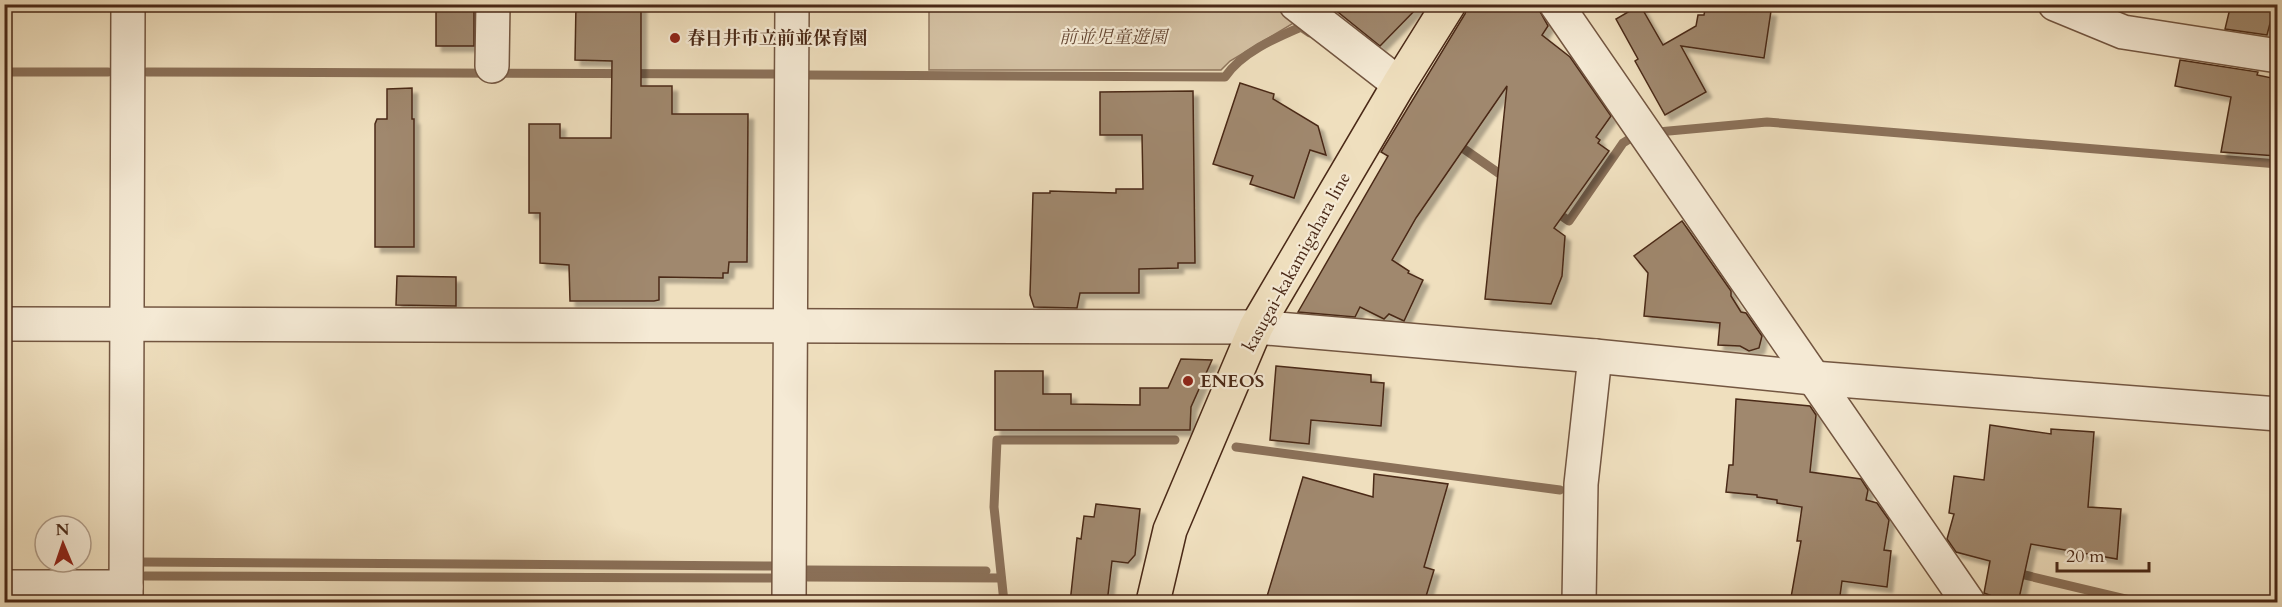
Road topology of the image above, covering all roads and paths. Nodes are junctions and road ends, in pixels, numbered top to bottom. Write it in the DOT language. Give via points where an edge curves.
graph roads {
  1 [pos="128,4"];
  2 [pos="493,4"];
  3 [pos="792,4"];
  4 [pos="1296,4"];
  5 [pos="1449,4"];
  6 [pos="1556,4"];
  7 [pos="2055,4"];
  8 [pos="2277,56"];
  9 [pos="492,66"];
  10 [pos="1399,84"];
  11 [pos="4,324"];
  12 [pos="126,324"];
  13 [pos="791,325"];
  14 [pos="1256,327"];
  15 [pos="1595,356"];
  16 [pos="1813,378"];
  17 [pos="2277,414"];
  18 [pos="4,587"];
  19 [pos="126,595"];
  20 [pos="789,603"];
  21 [pos="1153,603"];
  22 [pos="1579,603"];
  23 [pos="1968,603"];
  1 -- 12 [label="street"];
  2 -- 9 [label="street"];
  3 -- 13 [label="street"];
  4 -- 10 [label="street"];
  5 -- 10 [label="main road, kasugai-kakamigahara line"];
  6 -- 16 [label="street"];
  7 -- 8 [label="street" via="2123,32"];
  10 -- 14 [label="main road, kasugai-kakamigahara line"];
  11 -- 12 [label="street"];
  12 -- 13 [label="street"];
  12 -- 19 [label="street"];
  13 -- 14 [label="street"];
  13 -- 20 [label="street"];
  14 -- 15 [label="street"];
  14 -- 21 [label="main road, kasugai-kakamigahara line" via="1170,530"];
  15 -- 16 [label="street"];
  15 -- 22 [label="street" via="1581,484"];
  16 -- 17 [label="street"];
  16 -- 23 [label="street"];
  18 -- 19 [label="street"];
}
